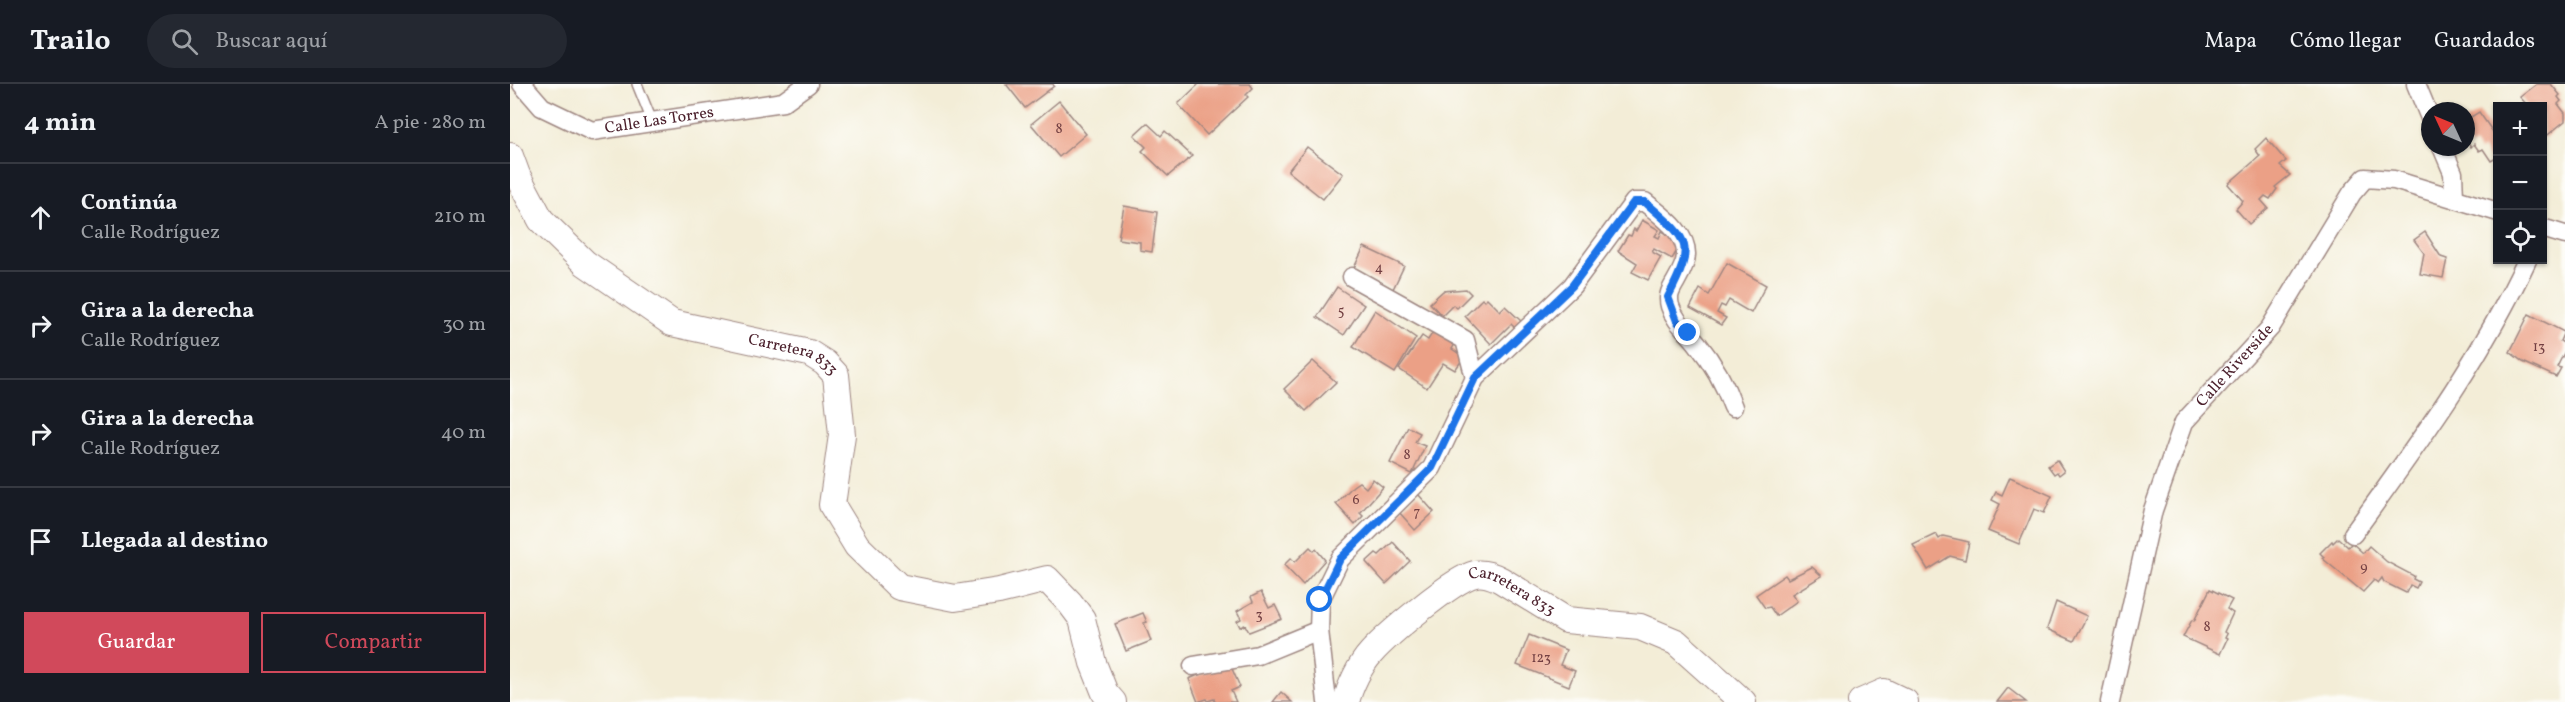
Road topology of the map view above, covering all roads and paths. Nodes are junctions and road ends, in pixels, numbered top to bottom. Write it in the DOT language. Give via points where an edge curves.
graph roads {
  1 [pos="522,84"];
  2 [pos="637,84"];
  3 [pos="808,84"];
  4 [pos="2416,84"];
  5 [pos="2423,102"];
  6 [pos="652,122"];
  7 [pos="510,156"];
  8 [pos="2445,156"];
  9 [pos="2454,198"];
  10 [pos="2493,210"];
  11 [pos="2547,230"];
  12 [pos="2565,235"];
  13 [pos="2525,264"];
  14 [pos="1352,277"];
  15 [pos="1475,378"];
  16 [pos="1733,407"];
  17 [pos="2353,534"];
  18 [pos="1318,630"];
  19 [pos="1194,666"];
  20 [pos="1113,702"];
  21 [pos="1327,702"];
  22 [pos="1346,702"];
  23 [pos="1743,702"];
  24 [pos="1862,702"];
  25 [pos="1905,702"];
  26 [pos="2110,702"];
  1 -- 6 [label="street, Calle Las Torres" via="542,107 592,131"];
  2 -- 6 [label="lane"];
  3 -- 6 [label="street, Calle Las Torres" via="783,102"];
  4 -- 5 [label="street"];
  7 -- 20 [label="street, Carretera 833" via="541,220 585,263 672,323 809,353 836,375 842,435 832,505 857,546 899,587 954,598 1047,579 1082,620 1092,663"];
  8 -- 9 [label="street" via="2452,173"];
  9 -- 10 [label="street, Calle Riverside"];
  9 -- 26 [label="street, Calle Riverside" via="2394,180 2365,178 2270,328 2184,422 2153,510"];
  11 -- 12 [label="street"];
  13 -- 17 [label="street" via="2506,305 2446,406"];
  14 -- 15 [label="street" via="1466,340"];
  15 -- 16 [label="street" via="1572,286 1634,202 1645,202 1683,241 1686,255 1668,297 1671,309 1713,365"];
  15 -- 18 [label="street" via="1432,468 1340,559 1320,600"];
  18 -- 19 [label="street" via="1258,655"];
  18 -- 21 [label="street"];
  22 -- 23 [label="street, Carretera 833" via="1371,653 1433,598 1475,573 1492,575 1566,620 1640,627 1672,640"];
  24 -- 25 [label="street" via="1884,692"];
}
